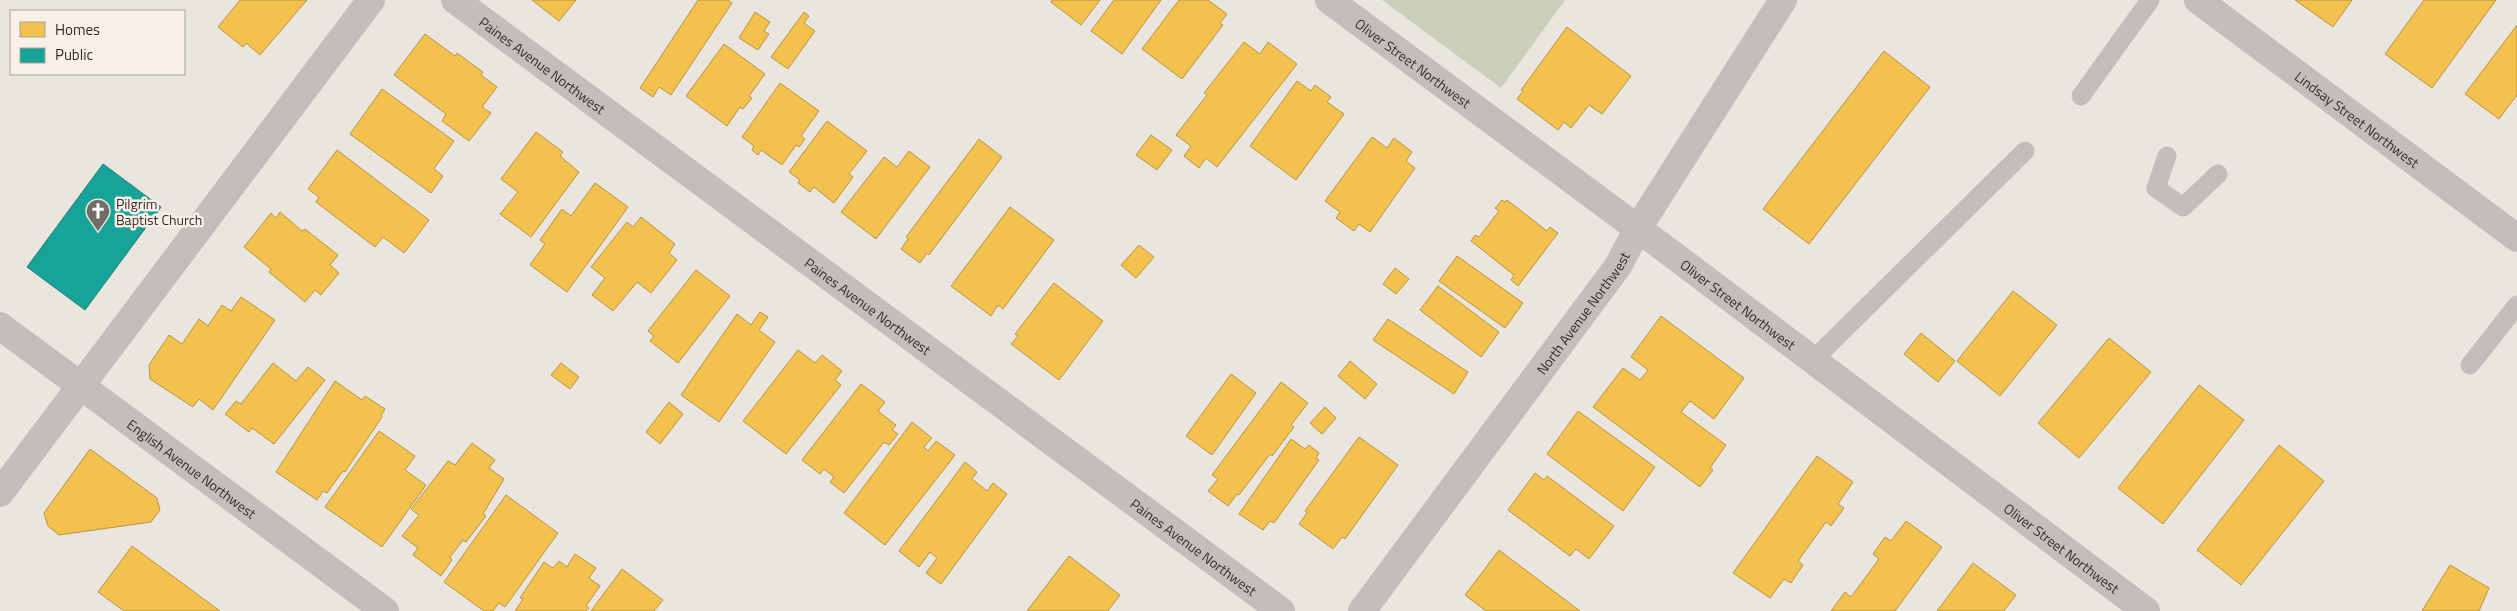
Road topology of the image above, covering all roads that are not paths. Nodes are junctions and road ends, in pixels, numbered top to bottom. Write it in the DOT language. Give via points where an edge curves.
graph roads {
  1 [pos="371,0"];
  2 [pos="455,0"];
  3 [pos="1329,0"];
  4 [pos="1783,0"];
  5 [pos="2150,0"];
  6 [pos="2198,0"];
  7 [pos="2081,96"];
  8 [pos="2025,151"];
  9 [pos="2167,156"];
  10 [pos="2218,174"];
  11 [pos="1638,228"];
  12 [pos="2517,238"];
  13 [pos="2517,305"];
  14 [pos="0,326"];
  15 [pos="1813,360"];
  16 [pos="2470,366"];
  17 [pos="80,386"];
  18 [pos="0,493"];
  19 [pos="385,611"];
  20 [pos="1281,611"];
  21 [pos="1362,611"];
  22 [pos="2146,611"];
  1 -- 17 [label="street"];
  2 -- 20 [label="street, Paines Avenue Northwest"];
  3 -- 11 [label="street, Oliver Street Northwest"];
  4 -- 11 [label="street, North Avenue Northwest"];
  5 -- 7 [label="lane"];
  6 -- 12 [label="street, Lindsay Street Northwest"];
  8 -- 15 [label="lane"];
  9 -- 10 [label="lane" via="2156,188 2182,207"];
  11 -- 15 [label="street, Oliver Street Northwest"];
  11 -- 21 [label="street, North Avenue Northwest" via="1618,266"];
  13 -- 16 [label="lane"];
  14 -- 17 [label="street, English Avenue Northwest"];
  15 -- 22 [label="street, Oliver Street Northwest"];
  17 -- 18 [label="street"];
  17 -- 19 [label="street, English Avenue Northwest"];
}
